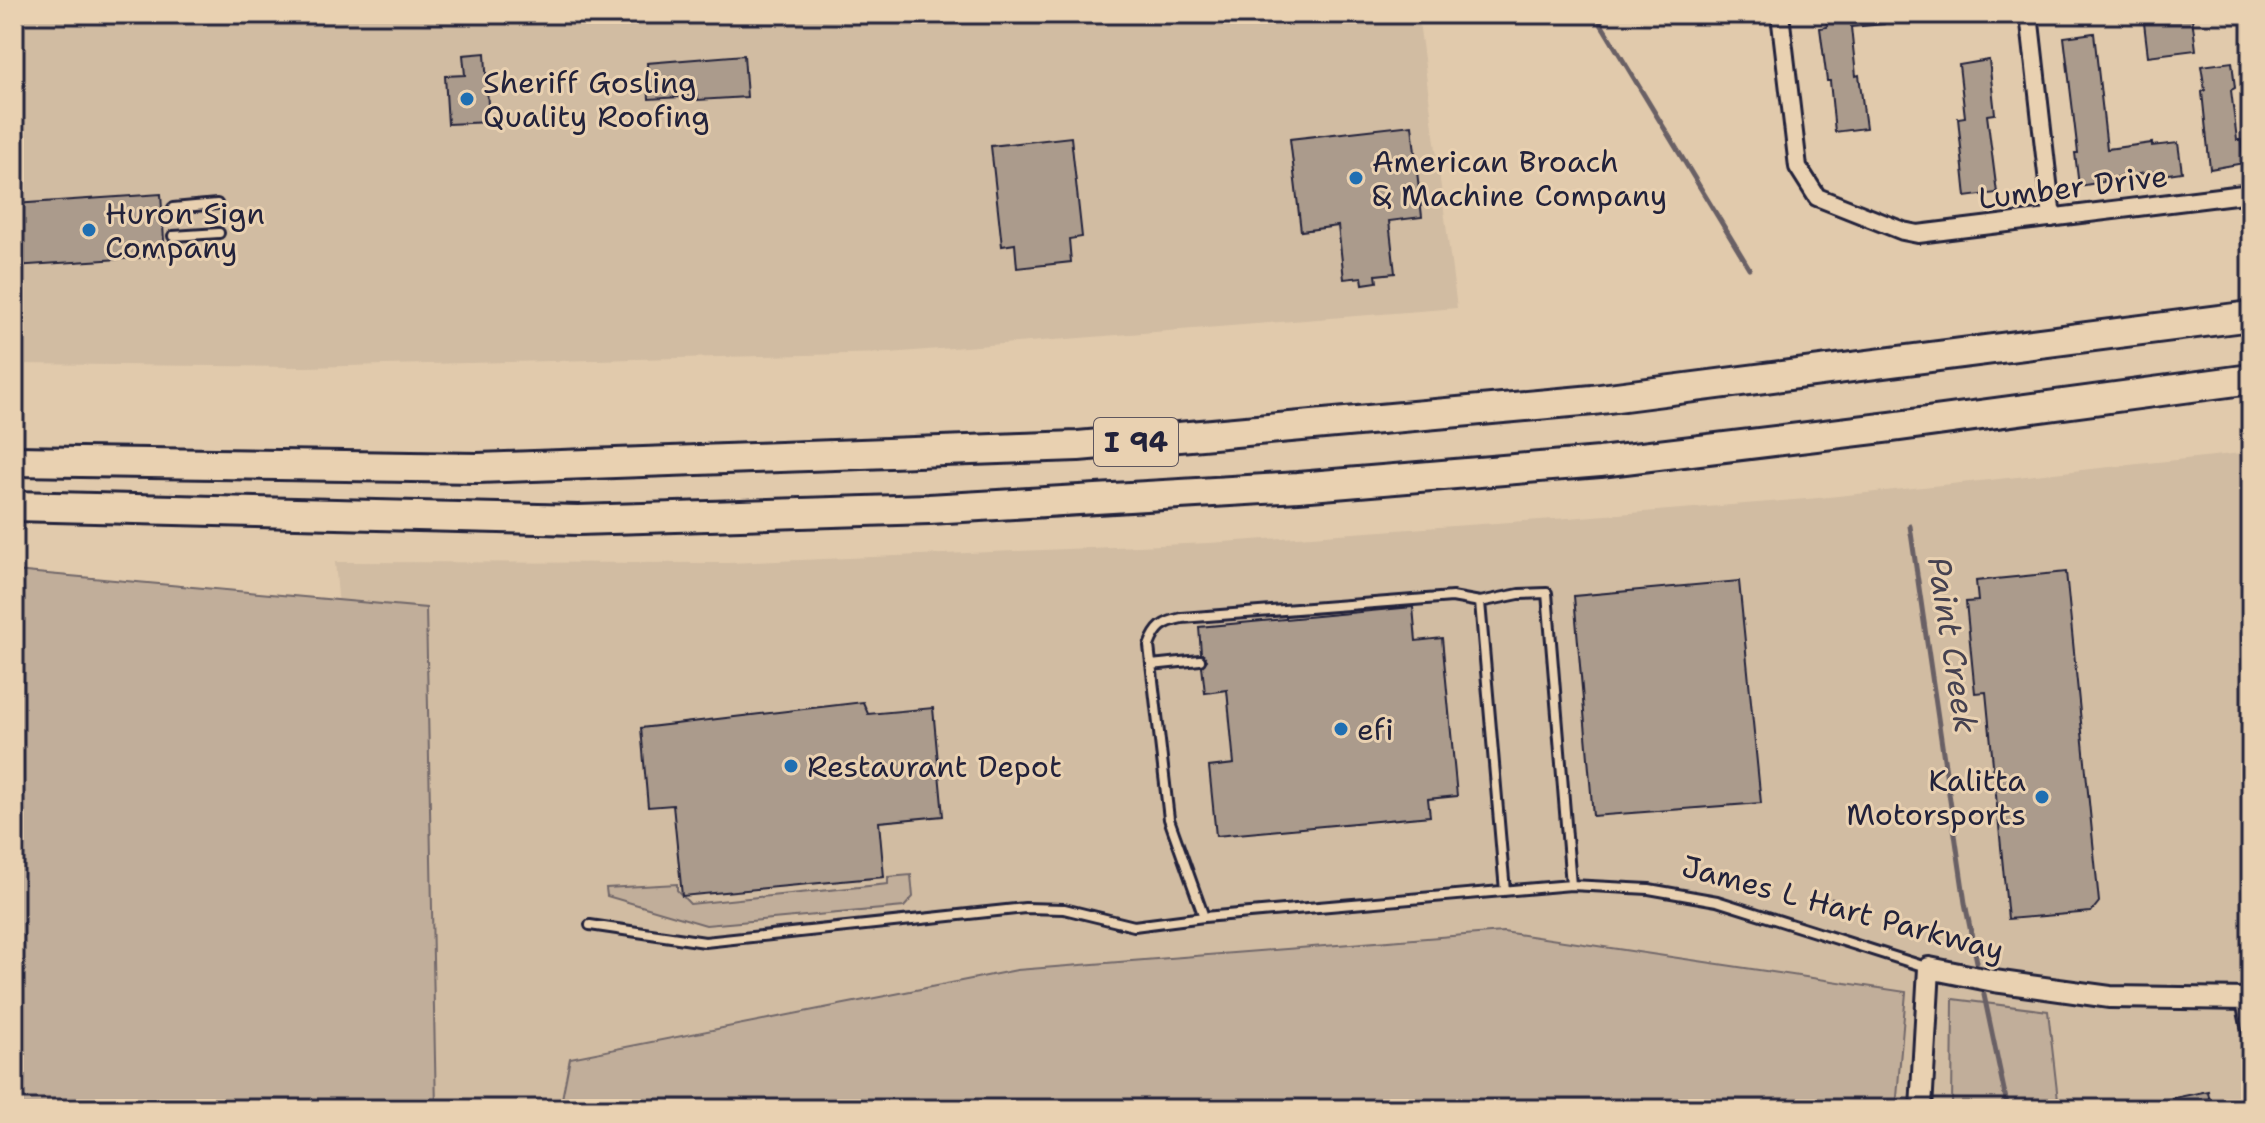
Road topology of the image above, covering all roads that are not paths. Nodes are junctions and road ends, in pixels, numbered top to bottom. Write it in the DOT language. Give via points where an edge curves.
graph roads {
  1 [pos="1780,14"];
  2 [pos="2029,14"];
  3 [pos="2243,194"];
  4 [pos="217,204"];
  5 [pos="173,208"];
  6 [pos="2052,218"];
  7 [pos="219,233"];
  8 [pos="173,236"];
  9 [pos="2251,316"];
  10 [pos="2251,379"];
  11 [pos="14,461"];
  12 [pos="14,506"];
  13 [pos="1480,602"];
  14 [pos="1200,660"];
  15 [pos="1151,665"];
  16 [pos="1571,885"];
  17 [pos="1505,891"];
  18 [pos="1204,917"];
  19 [pos="590,925"];
  20 [pos="1929,968"];
  21 [pos="2246,999"];
  22 [pos="2251,1050"];
  23 [pos="1921,1109"];
  1 -- 6 [label="street, Lumber Drive" via="1798,167 1817,197 1918,234"];
  2 -- 6 [label="street"];
  3 -- 6 [label="street, Lumber Drive"];
  4 -- 5 [label="lane"];
  7 -- 8 [label="lane"];
  9 -- 11 [label="highway, I 94" via="1593,400 1078,446 478,468"];
  10 -- 12 [label="highway, I 94" via="1600,462 929,509 578,520"];
  13 -- 15 [label="lane" via="1452,597 1165,621 1149,646"];
  13 -- 16 [label="lane" via="1547,593"];
  13 -- 17 [label="lane"];
  14 -- 15 [label="lane"];
  15 -- 18 [label="lane" via="1169,819"];
  16 -- 17 [label="lane, James L Hart Parkway"];
  16 -- 20 [label="lane, James L Hart Parkway" via="1649,889 1717,901"];
  17 -- 18 [label="lane, James L Hart Parkway"];
  18 -- 19 [label="lane, James L Hart Parkway" via="1134,926 1064,909 1025,908 705,942"];
  20 -- 21 [label="street, James L Hart Parkway" via="2110,997"];
  20 -- 23 [label="street"];
  21 -- 22 [label="lane"];
}
